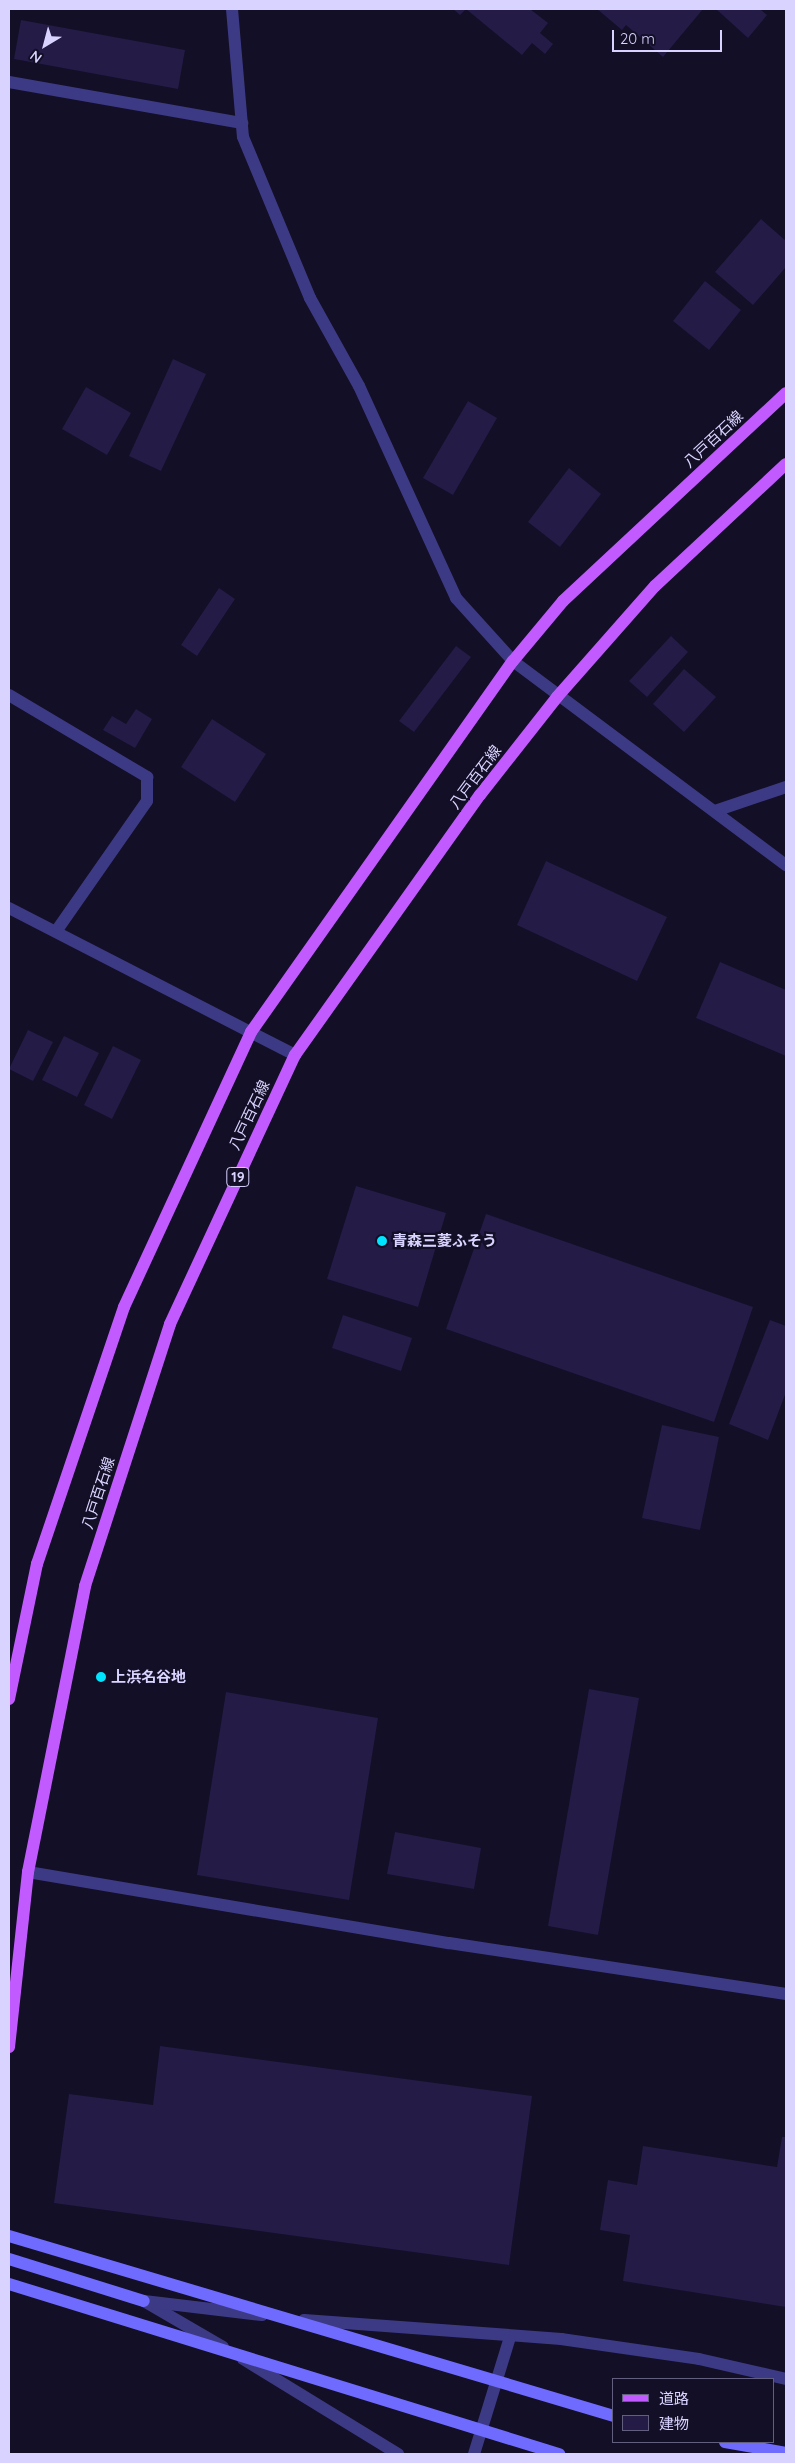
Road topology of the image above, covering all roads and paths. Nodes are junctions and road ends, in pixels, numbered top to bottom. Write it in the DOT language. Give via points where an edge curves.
graph roads {
  1 [pos="232,9"];
  2 [pos="9,82"];
  3 [pos="242,123"];
  4 [pos="786,393"];
  5 [pos="786,464"];
  6 [pos="513,661"];
  7 [pos="9,695"];
  8 [pos="557,697"];
  9 [pos="786,787"];
  10 [pos="715,811"];
  11 [pos="786,865"];
  12 [pos="9,908"];
  13 [pos="56,930"];
  14 [pos="251,1032"];
  15 [pos="295,1055"];
  16 [pos="9,1699"];
  17 [pos="28,1872"];
  18 [pos="786,1994"];
  19 [pos="9,2047"];
  20 [pos="9,2236"];
  21 [pos="9,2259"];
  22 [pos="9,2284"];
  23 [pos="144,2301"];
  24 [pos="510,2337"];
  25 [pos="786,2379"];
  26 [pos="612,2415"];
  27 [pos="731,2443"];
  28 [pos="786,2453"];
  29 [pos="398,2454"];
  30 [pos="474,2454"];
  31 [pos="559,2454"];
  1 -- 3 [label="street"];
  2 -- 3 [label="street"];
  3 -- 6 [label="street" via="243,137 310,298 359,386 456,598"];
  4 -- 6 [label="main road, 八戸百石線" via="563,600"];
  5 -- 8 [label="main road, 八戸百石線 / 19" via="655,586"];
  6 -- 8 [label="street"];
  6 -- 14 [label="main road, 八戸百石線"];
  7 -- 13 [label="street" via="147,778 147,801"];
  8 -- 10 [label="street"];
  8 -- 15 [label="main road, 八戸百石線 / 19" via="480,795"];
  9 -- 10 [label="street"];
  10 -- 11 [label="street"];
  12 -- 13 [label="street"];
  13 -- 14 [label="street"];
  14 -- 15 [label="street"];
  14 -- 16 [label="main road, 八戸百石線" via="124,1307 37,1564"];
  15 -- 17 [label="main road, 八戸百石線 / 19" via="170,1324 85,1586"];
  17 -- 18 [label="street" via="449,1943"];
  17 -- 19 [label="main road, 八戸百石線 / 19"];
  20 -- 26 [label="street, bridge"];
  21 -- 23 [label="street"];
  22 -- 31 [label="street, bridge"];
  23 -- 24 [label="street" via="344,2325"];
  23 -- 29 [label="street"];
  24 -- 25 [label="street" via="561,2339 699,2359"];
  24 -- 30 [label="street"];
  27 -- 28 [label="street"];
}
